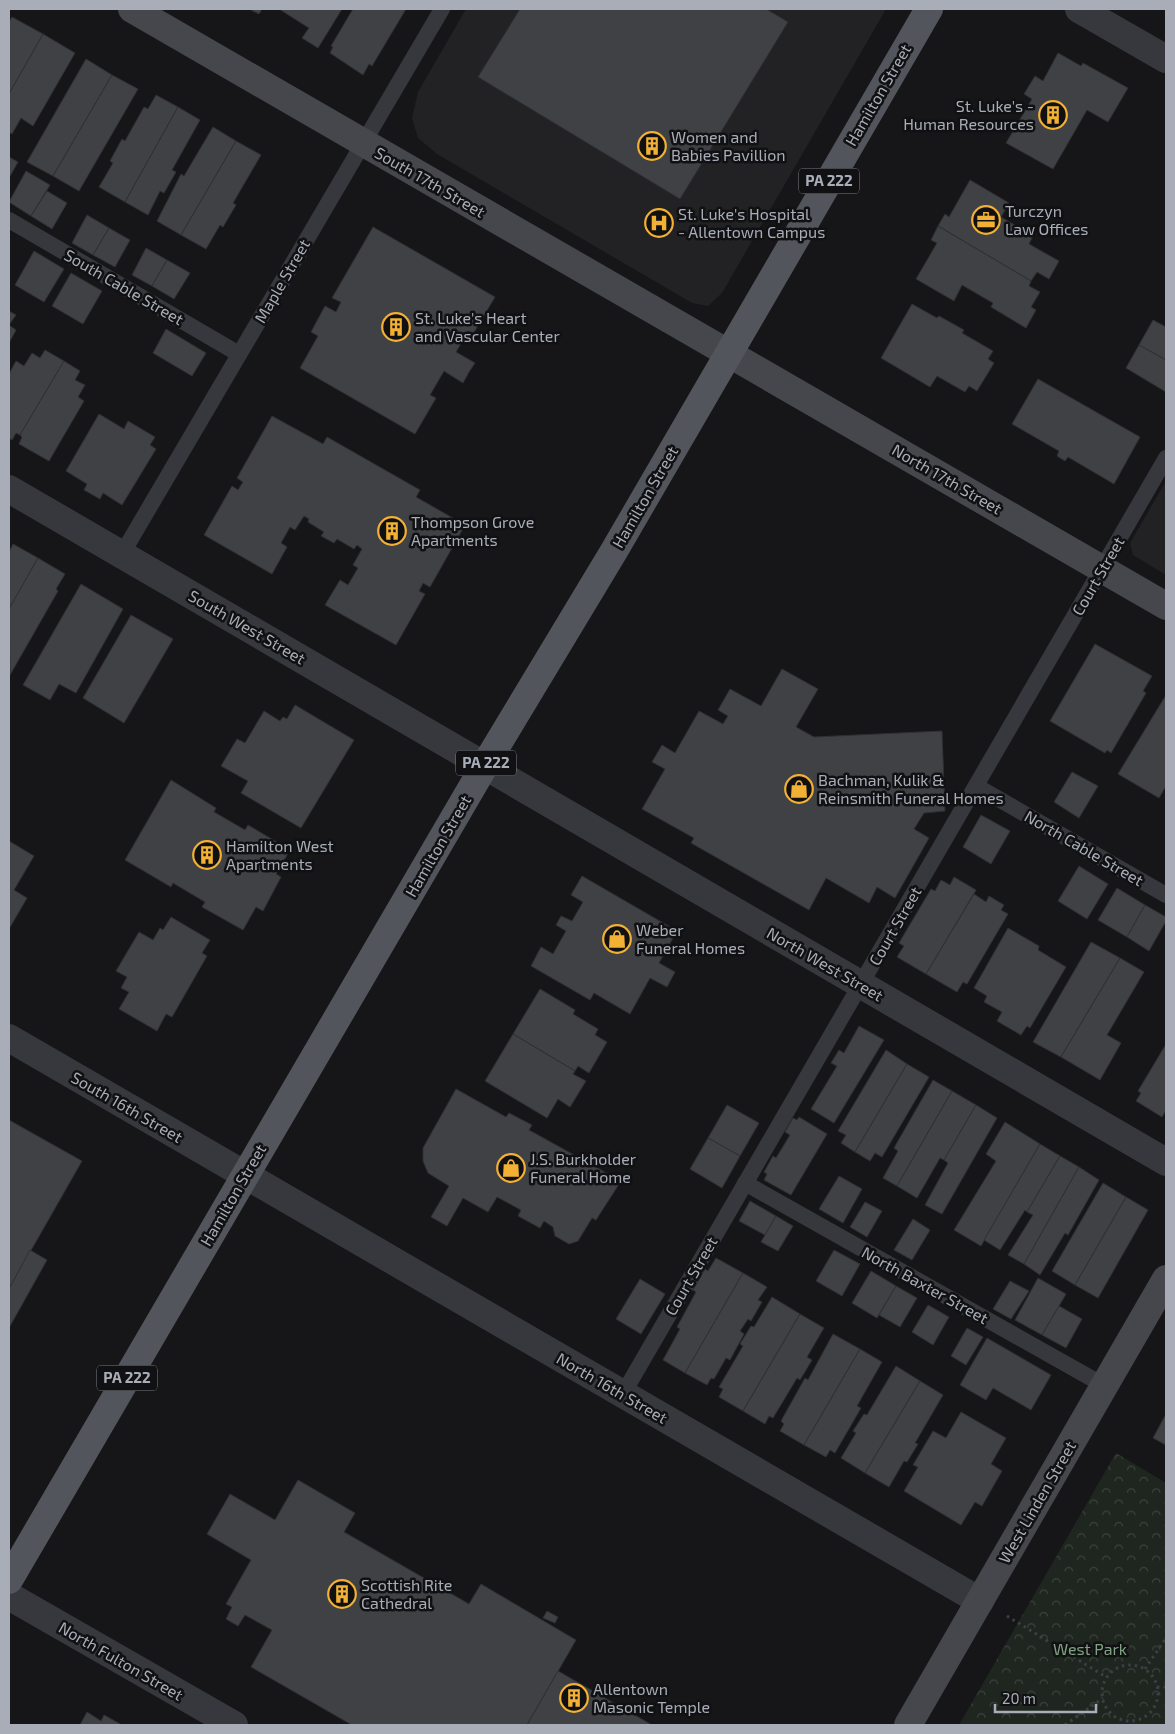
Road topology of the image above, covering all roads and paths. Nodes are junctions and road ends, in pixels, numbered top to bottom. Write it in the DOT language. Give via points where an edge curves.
graph roads {
  1 [pos="132,9"];
  2 [pos="442,9"];
  3 [pos="929,9"];
  4 [pos="1079,9"];
  5 [pos="1166,59"];
  6 [pos="363,143"];
  7 [pos="9,220"];
  8 [pos="728,353"];
  9 [pos="239,354"];
  10 [pos="1166,458"];
  11 [pos="9,489"];
  12 [pos="122,554"];
  13 [pos="1102,569"];
  14 [pos="1166,606"];
  15 [pos="485,765"];
  16 [pos="976,786"];
  17 [pos="1166,894"];
  18 [pos="861,984"];
  19 [pos="9,1038"];
  20 [pos="1166,1162"];
  21 [pos="245,1175"];
  22 [pos="745,1184"];
  23 [pos="1166,1279"];
  24 [pos="1105,1386"];
  25 [pos="623,1394"];
  26 [pos="9,1580"];
  27 [pos="9,1596"];
  28 [pos="980,1601"];
  29 [pos="1166,1638"];
  30 [pos="1145,1669"];
  31 [pos="1106,1677"];
  32 [pos="1158,1687"];
  33 [pos="1166,1687"];
  34 [pos="1103,1698"];
  35 [pos="1136,1720"];
  36 [pos="234,1725"];
  37 [pos="908,1725"];
  38 [pos="1066,1725"];
  39 [pos="1137,1725"];
  1 -- 6 [label="street, South 17th Street"];
  2 -- 6 [label="lane, Maple Street"];
  3 -- 8 [label="main road, Hamilton Street / PA 222"];
  4 -- 5 [label="street"];
  6 -- 8 [label="street, South 17th Street"];
  6 -- 9 [label="lane, Maple Street"];
  7 -- 9 [label="lane, South Cable Street"];
  8 -- 13 [label="street, North 17th Street"];
  8 -- 15 [label="main road, Hamilton Street / PA 222"];
  9 -- 12 [label="lane, Maple Street"];
  10 -- 13 [label="lane, Court Street"];
  11 -- 12 [label="street, South West Street"];
  12 -- 15 [label="street, South West Street"];
  13 -- 14 [label="street, North 17th Street"];
  13 -- 16 [label="lane, Court Street"];
  15 -- 18 [label="street, North West Street"];
  15 -- 21 [label="main road, Hamilton Street / PA 222"];
  16 -- 17 [label="lane, North Cable Street"];
  16 -- 18 [label="lane, Court Street"];
  18 -- 20 [label="street, North West Street"];
  18 -- 22 [label="lane, Court Street"];
  19 -- 21 [label="street, South 16th Street"];
  21 -- 25 [label="street, North 16th Street"];
  21 -- 26 [label="main road, Hamilton Street / PA 222"];
  22 -- 24 [label="lane, North Baxter Street"];
  22 -- 25 [label="lane, Court Street"];
  23 -- 24 [label="street, West Linden Street"];
  24 -- 28 [label="street, West Linden Street"];
  25 -- 28 [label="street, North 16th Street"];
  27 -- 36 [label="street, North Fulton Street"];
  28 -- 31 [label="path"];
  28 -- 37 [label="street, West Linden Street"];
  29 -- 30 [label="path"];
  30 -- 31 [label="path" via="1124,1665"];
  30 -- 32 [label="path"];
  31 -- 34 [label="path"];
  32 -- 33 [label="path"];
  32 -- 35 [label="path" via="1158,1698 1153,1708"];
  34 -- 35 [label="path" via="1106,1708 1115,1716"];
  34 -- 38 [label="path"];
  35 -- 39 [label="path"];
}
